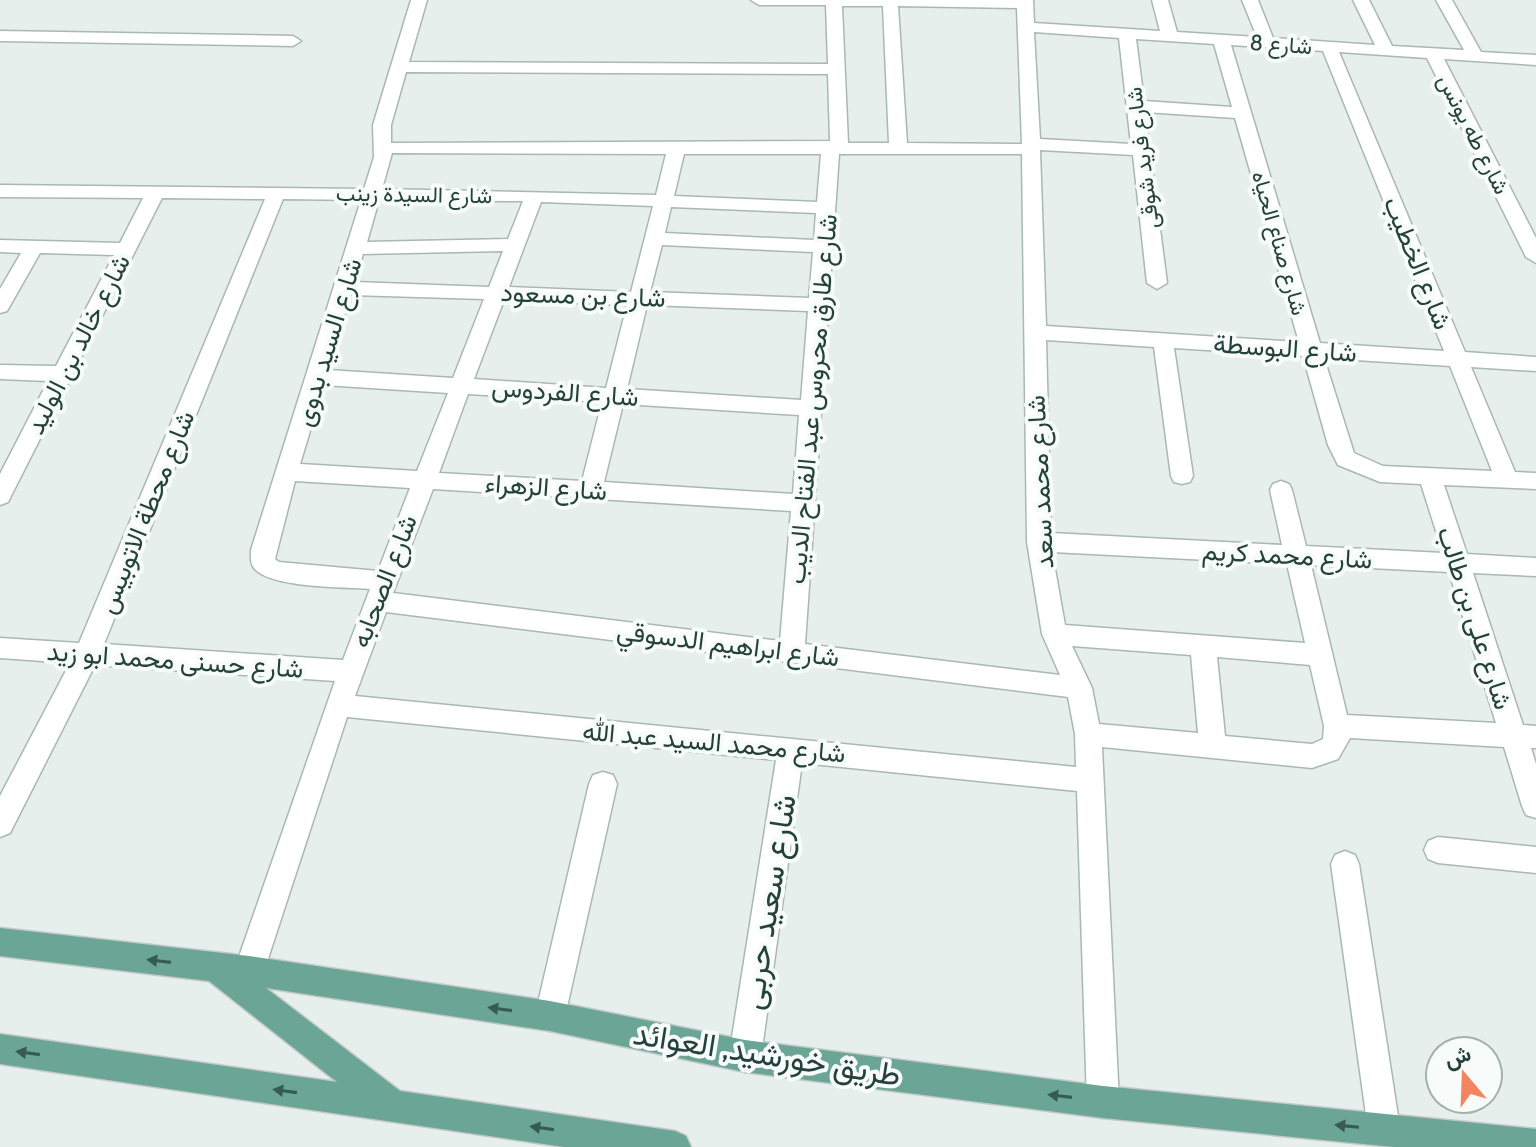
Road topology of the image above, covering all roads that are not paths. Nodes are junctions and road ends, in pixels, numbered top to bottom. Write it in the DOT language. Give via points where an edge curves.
graph roads {
  1 [pos="419,0"];
  2 [pos="759,0"];
  3 [pos="1160,0"];
  4 [pos="1250,0"];
  5 [pos="1361,0"];
  6 [pos="1444,0"];
  7 [pos="834,1"];
  8 [pos="890,1"];
  9 [pos="1025,2"];
  10 [pos="1026,27"];
  11 [pos="1127,34"];
  12 [pos="0,36"];
  13 [pos="1170,37"];
  14 [pos="1221,40"];
  15 [pos="293,41"];
  16 [pos="1267,43"];
  17 [pos="1329,47"];
  18 [pos="1386,51"];
  19 [pos="1433,53"];
  20 [pos="1475,56"];
  21 [pos="1536,60"];
  22 [pos="401,67"];
  23 [pos="836,69"];
  24 [pos="1136,106"];
  25 [pos="1242,113"];
  26 [pos="835,146"];
  27 [pos="1031,146"];
  28 [pos="677,147"];
  29 [pos="898,147"];
  30 [pos="385,148"];
  31 [pos="1141,150"];
  32 [pos="0,191"];
  33 [pos="155,193"];
  34 [pos="372,193"];
  35 [pos="276,194"];
  36 [pos="534,196"];
  37 [pos="665,201"];
  38 [pos="828,208"];
  39 [pos="655,239"];
  40 [pos="513,245"];
  41 [pos="0,246"];
  42 [pos="34,247"];
  43 [pos="825,247"];
  44 [pos="356,248"];
  45 [pos="127,249"];
  46 [pos="1536,257"];
  47 [pos="1157,283"];
  48 [pos="345,288"];
  49 [pos="495,291"];
  50 [pos="640,298"];
  51 [pos="820,305"];
  52 [pos="0,306"];
  53 [pos="1034,332"];
  54 [pos="1163,340"];
  55 [pos="1310,349"];
  56 [pos="1457,359"];
  57 [pos="1536,364"];
  58 [pos="0,372"];
  59 [pos="64,374"];
  60 [pos="318,377"];
  61 [pos="459,386"];
  62 [pos="615,396"];
  63 [pos="811,408"];
  64 [pos="288,472"];
  65 [pos="1182,476"];
  66 [pos="1430,476"];
  67 [pos="1507,479"];
  68 [pos="423,480"];
  69 [pos="1536,481"];
  70 [pos="591,490"];
  71 [pos="1281,490"];
  72 [pos="0,496"];
  73 [pos="804,503"];
  74 [pos="1039,542"];
  75 [pos="1296,555"];
  76 [pos="1458,563"];
  77 [pos="1536,567"];
  78 [pos="381,591"];
  79 [pos="1054,634"];
  80 [pos="1203,646"];
  81 [pos="0,648"];
  82 [pos="792,652"];
  83 [pos="87,655"];
  84 [pos="1319,655"];
  85 [pos="351,671"];
  86 [pos="1079,688"];
  87 [pos="338,705"];
  88 [pos="1337,726"];
  89 [pos="1088,734"];
  90 [pos="1525,737"];
  91 [pos="1213,747"];
  92 [pos="791,749"];
  93 [pos="1090,780"];
  94 [pos="603,784"];
  95 [pos="1536,806"];
  96 [pos="0,824"];
  97 [pos="1438,850"];
  98 [pos="1536,860"];
  99 [pos="1345,864"];
  100 [pos="0,942"];
  101 [pos="216,968"];
  102 [pos="249,971"];
  103 [pos="550,1016"];
  104 [pos="0,1049"];
  105 [pos="745,1056"];
  106 [pos="1103,1102"];
  107 [pos="394,1107"];
  108 [pos="1384,1129"];
  109 [pos="1536,1145"];
  110 [pos="675,1147"];
  1 -- 22 [label="street, شارع السيد بدوى"];
  2 -- 7 [label="street"];
  3 -- 13 [label="street"];
  4 -- 16 [label="street"];
  5 -- 18 [label="street"];
  6 -- 20 [label="street"];
  7 -- 8 [label="street"];
  7 -- 23 [label="street, شارع طارق محروس عبد الفتاح الديب"];
  8 -- 9 [label="street"];
  8 -- 29 [label="street"];
  9 -- 10 [label="street, شارع محمد سعد"];
  10 -- 11 [label="street, شارع 8"];
  10 -- 27 [label="street, شارع محمد سعد"];
  11 -- 13 [label="street, شارع 8"];
  11 -- 24 [label="street, شارع فريد شوقى"];
  12 -- 15 [label="street"];
  13 -- 14 [label="street, شارع 8"];
  14 -- 16 [label="street, شارع 8"];
  14 -- 25 [label="street, شارع صناع الحياه"];
  16 -- 17 [label="street, شارع 8"];
  17 -- 18 [label="street, شارع 8"];
  17 -- 56 [label="street, شارع الخطيب"];
  18 -- 19 [label="street, شارع 8"];
  19 -- 20 [label="street, شارع 8"];
  19 -- 46 [label="street, شارع طه يونس"];
  20 -- 21 [label="street, شارع 8"];
  22 -- 23 [label="street"];
  22 -- 30 [label="street, شارع السيد بدوى" via="382,125"];
  23 -- 26 [label="street, شارع طارق محروس عبد الفتاح الديب"];
  24 -- 25 [label="street"];
  24 -- 31 [label="street, شارع فريد شوقى"];
  25 -- 55 [label="street, شارع صناع الحياه"];
  26 -- 28 [label="street"];
  26 -- 29 [label="street"];
  26 -- 38 [label="street, شارع طارق محروس عبد الفتاح الديب"];
  27 -- 29 [label="street"];
  27 -- 31 [label="street"];
  27 -- 53 [label="street, شارع محمد سعد"];
  28 -- 30 [label="street"];
  28 -- 37 [label="street"];
  30 -- 34 [label="street, شارع السيد بدوى"];
  31 -- 47 [label="street, شارع فريد شوقى"];
  32 -- 33 [label="street, شارع السيدة زينب"];
  33 -- 35 [label="street, شارع السيدة زينب"];
  33 -- 45 [label="street, شارع خالد بن الوليد"];
  34 -- 35 [label="street, شارع السيدة زينب"];
  34 -- 36 [label="street, شارع السيدة زينب"];
  34 -- 44 [label="street, شارع السيد بدوى"];
  35 -- 83 [label="street, شارع محطة الاتوبيس"];
  36 -- 37 [label="street, شارع السيدة زينب"];
  36 -- 40 [label="street, شارع الصحابه"];
  37 -- 38 [label="street, شارع السيدة زينب"];
  37 -- 39 [label="street"];
  38 -- 43 [label="street, شارع طارق محروس عبد الفتاح الديب"];
  39 -- 43 [label="street"];
  39 -- 50 [label="street"];
  40 -- 44 [label="street"];
  40 -- 49 [label="street, شارع الصحابه"];
  41 -- 42 [label="street"];
  42 -- 45 [label="street"];
  42 -- 52 [label="street"];
  43 -- 51 [label="street, شارع طارق محروس عبد الفتاح الديب"];
  44 -- 48 [label="street, شارع السيد بدوى"];
  45 -- 59 [label="street, شارع خالد بن الوليد"];
  48 -- 49 [label="street, شارع بن مسعود"];
  48 -- 60 [label="street, شارع السيد بدوى"];
  49 -- 50 [label="street, شارع بن مسعود"];
  49 -- 61 [label="street, شارع الصحابه"];
  50 -- 51 [label="street, شارع بن مسعود"];
  50 -- 62 [label="street"];
  51 -- 63 [label="street, شارع طارق محروس عبد الفتاح الديب"];
  53 -- 54 [label="street, شارع البوسطة"];
  53 -- 74 [label="street, شارع محمد سعد"];
  54 -- 55 [label="street, شارع البوسطة"];
  54 -- 65 [label="street"];
  55 -- 56 [label="street, شارع البوسطة"];
  55 -- 66 [label="street, شارع صناع الحياه" via="1346,459 1380,474"];
  56 -- 57 [label="street, شارع البوسطة"];
  56 -- 67 [label="street, شارع الخطيب"];
  58 -- 59 [label="street"];
  59 -- 72 [label="street, شارع خالد بن الوليد"];
  60 -- 61 [label="street, شارع الفردوس"];
  60 -- 64 [label="street, شارع السيد بدوى"];
  61 -- 62 [label="street, شارع الفردوس"];
  61 -- 68 [label="street, شارع الصحابه"];
  62 -- 63 [label="street, شارع الفردوس"];
  62 -- 70 [label="street"];
  63 -- 73 [label="street, شارع طارق محروس عبد الفتاح الديب"];
  64 -- 68 [label="street, شارع الزهراء"];
  64 -- 78 [label="street, شارع السيد بدوى" via="263,563 274,571"];
  66 -- 67 [label="street"];
  66 -- 76 [label="street, شارع على بن طالب"];
  67 -- 69 [label="street"];
  68 -- 70 [label="street, شارع الزهراء"];
  68 -- 78 [label="street, شارع الصحابه"];
  70 -- 73 [label="street, شارع الزهراء"];
  71 -- 75 [label="street"];
  73 -- 82 [label="street, شارع طارق محروس عبد الفتاح الديب"];
  74 -- 75 [label="street, شارع محمد كريم"];
  74 -- 79 [label="street, شارع محمد سعد"];
  75 -- 76 [label="street, شارع محمد كريم"];
  75 -- 84 [label="street"];
  76 -- 77 [label="street, شارع محمد كريم"];
  76 -- 90 [label="street, شارع على بن طالب"];
  78 -- 82 [label="street, شارع ابراهيم الدسوقي"];
  78 -- 85 [label="street, شارع الصحابه"];
  79 -- 80 [label="street"];
  79 -- 86 [label="street, شارع محمد سعد"];
  80 -- 84 [label="street"];
  80 -- 91 [label="street"];
  81 -- 83 [label="street, شارع حسنى محمد ابو زيد"];
  82 -- 86 [label="street, شارع ابراهيم الدسوقي"];
  83 -- 85 [label="street, شارع حسنى محمد ابو زيد"];
  83 -- 96 [label="street, شارع محطة الاتوبيس"];
  84 -- 88 [label="street"];
  85 -- 87 [label="street, شارع الصحابه"];
  86 -- 89 [label="street, شارع محمد سعد"];
  87 -- 92 [label="street, شارع محمد السيد عبد الله"];
  87 -- 102 [label="street, شارع الصحابه"];
  88 -- 90 [label="street"];
  88 -- 91 [label="street" via="1338,738 1326,754"];
  89 -- 91 [label="street"];
  89 -- 93 [label="street, شارع محمد سعد"];
  90 -- 95 [label="street, شارع على بن طالب"];
  92 -- 93 [label="street, شارع محمد السيد عبد الله"];
  92 -- 105 [label="street, شارع سعيد حربى"];
  93 -- 106 [label="street, شارع محمد سعد"];
  94 -- 103 [label="street"];
  97 -- 98 [label="street"];
  99 -- 108 [label="street"];
  101 -- 100 [label="main road, طريق خورشيد, العوائد, one-way"];
  101 -- 102 [label="main road, طريق خورشيد, العوائد"];
  101 -- 107 [label="main road"];
  103 -- 102 [label="main road, طريق خورشيد, العوائد, one-way"];
  103 -- 105 [label="main road, طريق خورشيد, العوائد"];
  107 -- 104 [label="main road, one-way"];
  106 -- 105 [label="main road, طريق خورشيد, العوائد, one-way"];
  108 -- 106 [label="main road, طريق خورشيد, العوائد, one-way"];
  110 -- 107 [label="main road, one-way"];
  108 -- 109 [label="main road, طريق خورشيد, العوائد"];
}
